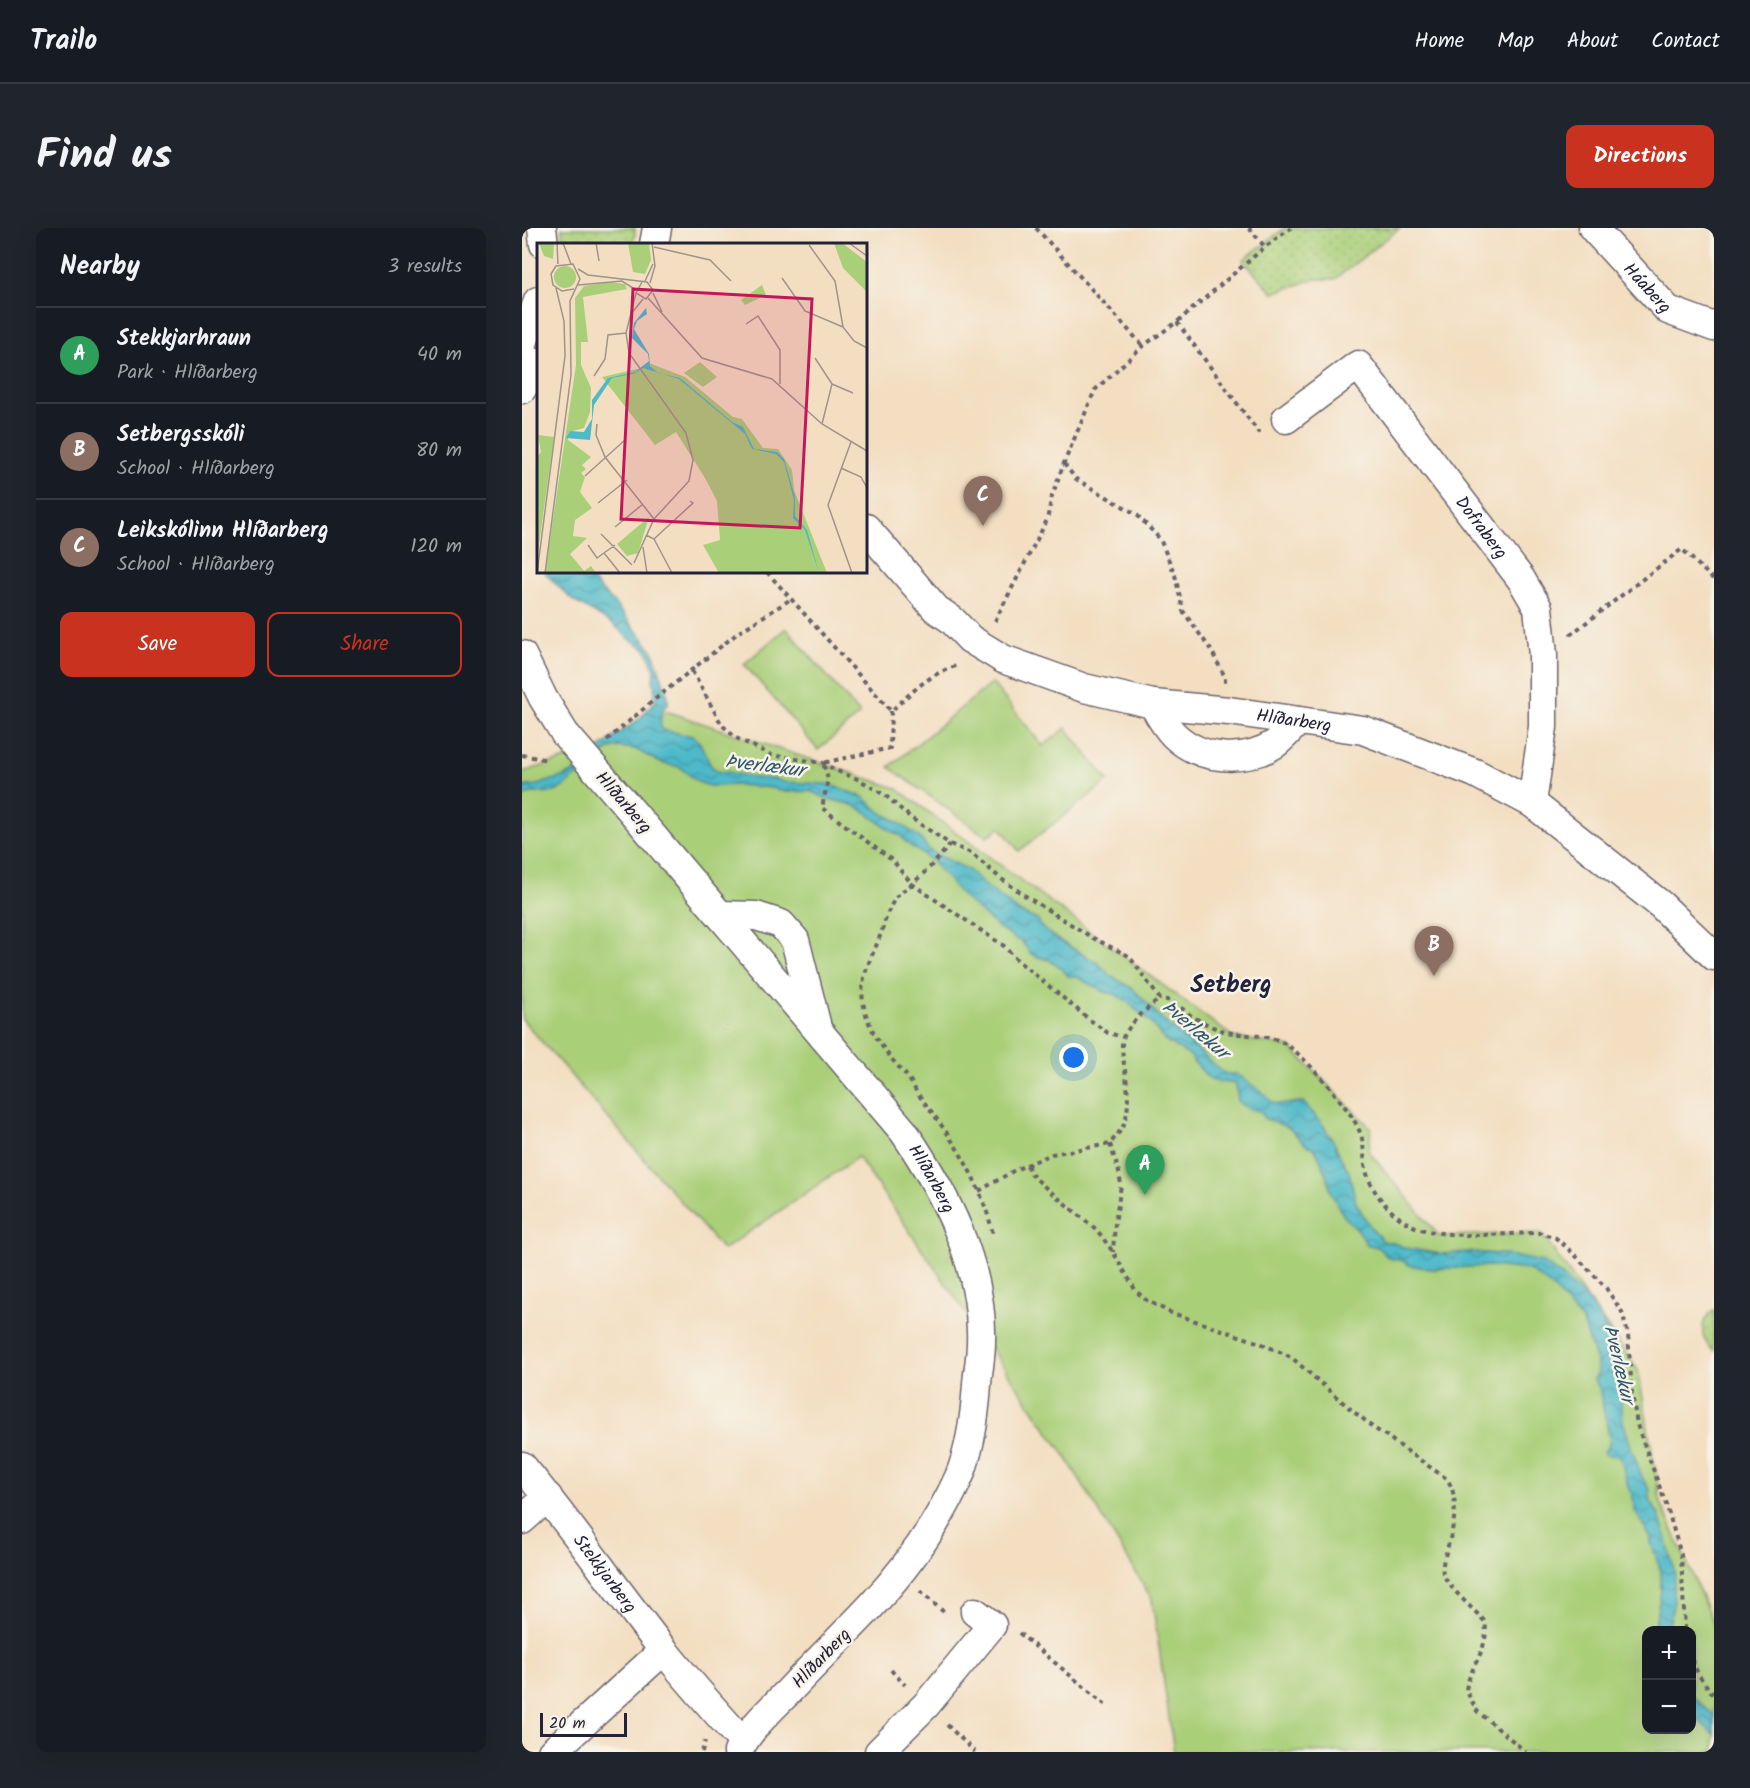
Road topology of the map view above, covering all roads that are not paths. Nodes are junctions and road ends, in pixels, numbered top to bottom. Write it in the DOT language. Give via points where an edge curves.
graph roads {
  1 [pos="657,228"];
  2 [pos="1593,228"];
  3 [pos="654,243"];
  4 [pos="537,304"];
  5 [pos="1714,327"];
  6 [pos="522,346"];
  7 [pos="537,364"];
  8 [pos="522,389"];
  9 [pos="1286,419"];
  10 [pos="867,529"];
  11 [pos="522,655"];
  12 [pos="1153,704"];
  13 [pos="1298,721"];
  14 [pos="1532,803"];
  15 [pos="720,915"];
  16 [pos="1714,956"];
  17 [pos="817,1028"];
  18 [pos="522,1466"];
  19 [pos="548,1497"];
  20 [pos="522,1520"];
  21 [pos="984,1619"];
  22 [pos="664,1650"];
  23 [pos="740,1747"];
  24 [pos="552,1752"];
  25 [pos="879,1752"];
  1 -- 3 [label="street"];
  2 -- 5 [label="street, Háaberg" via="1668,310"];
  4 -- 6 [label="street"];
  7 -- 8 [label="street"];
  9 -- 14 [label="street, Dofraberg" via="1358,365 1521,579 1538,608 1544,655 1543,727"];
  10 -- 12 [label="street, Hlíðarberg" via="936,609 970,639 1002,659 1084,688"];
  11 -- 15 [label="street, Hlíðarberg, bridge" via="566,734"];
  12 -- 13 [label="street, Hlíðarberg"];
  12 -- 13 [label="street" via="1175,736 1191,747 1228,757 1260,751 1288,733"];
  13 -- 14 [label="street, Hlíðarberg" via="1363,730 1475,773"];
  14 -- 16 [label="street, Hlíðarberg" via="1661,905"];
  15 -- 17 [label="street, Hlíðarberg"];
  15 -- 17 [label="street" via="756,916 781,924 795,940"];
  17 -- 23 [label="street, Hlíðarberg" via="904,1132 924,1162 961,1236 978,1304 981,1341 975,1417 959,1476 932,1529 873,1604 768,1712"];
  18 -- 19 [label="street, Stekkjarberg"];
  19 -- 20 [label="street"];
  19 -- 22 [label="street, Stekkjarberg"];
  21 -- 25 [label="street" via="926,1705"];
  22 -- 23 [label="street, Stekkjarberg"];
  22 -- 24 [label="street"];
}
